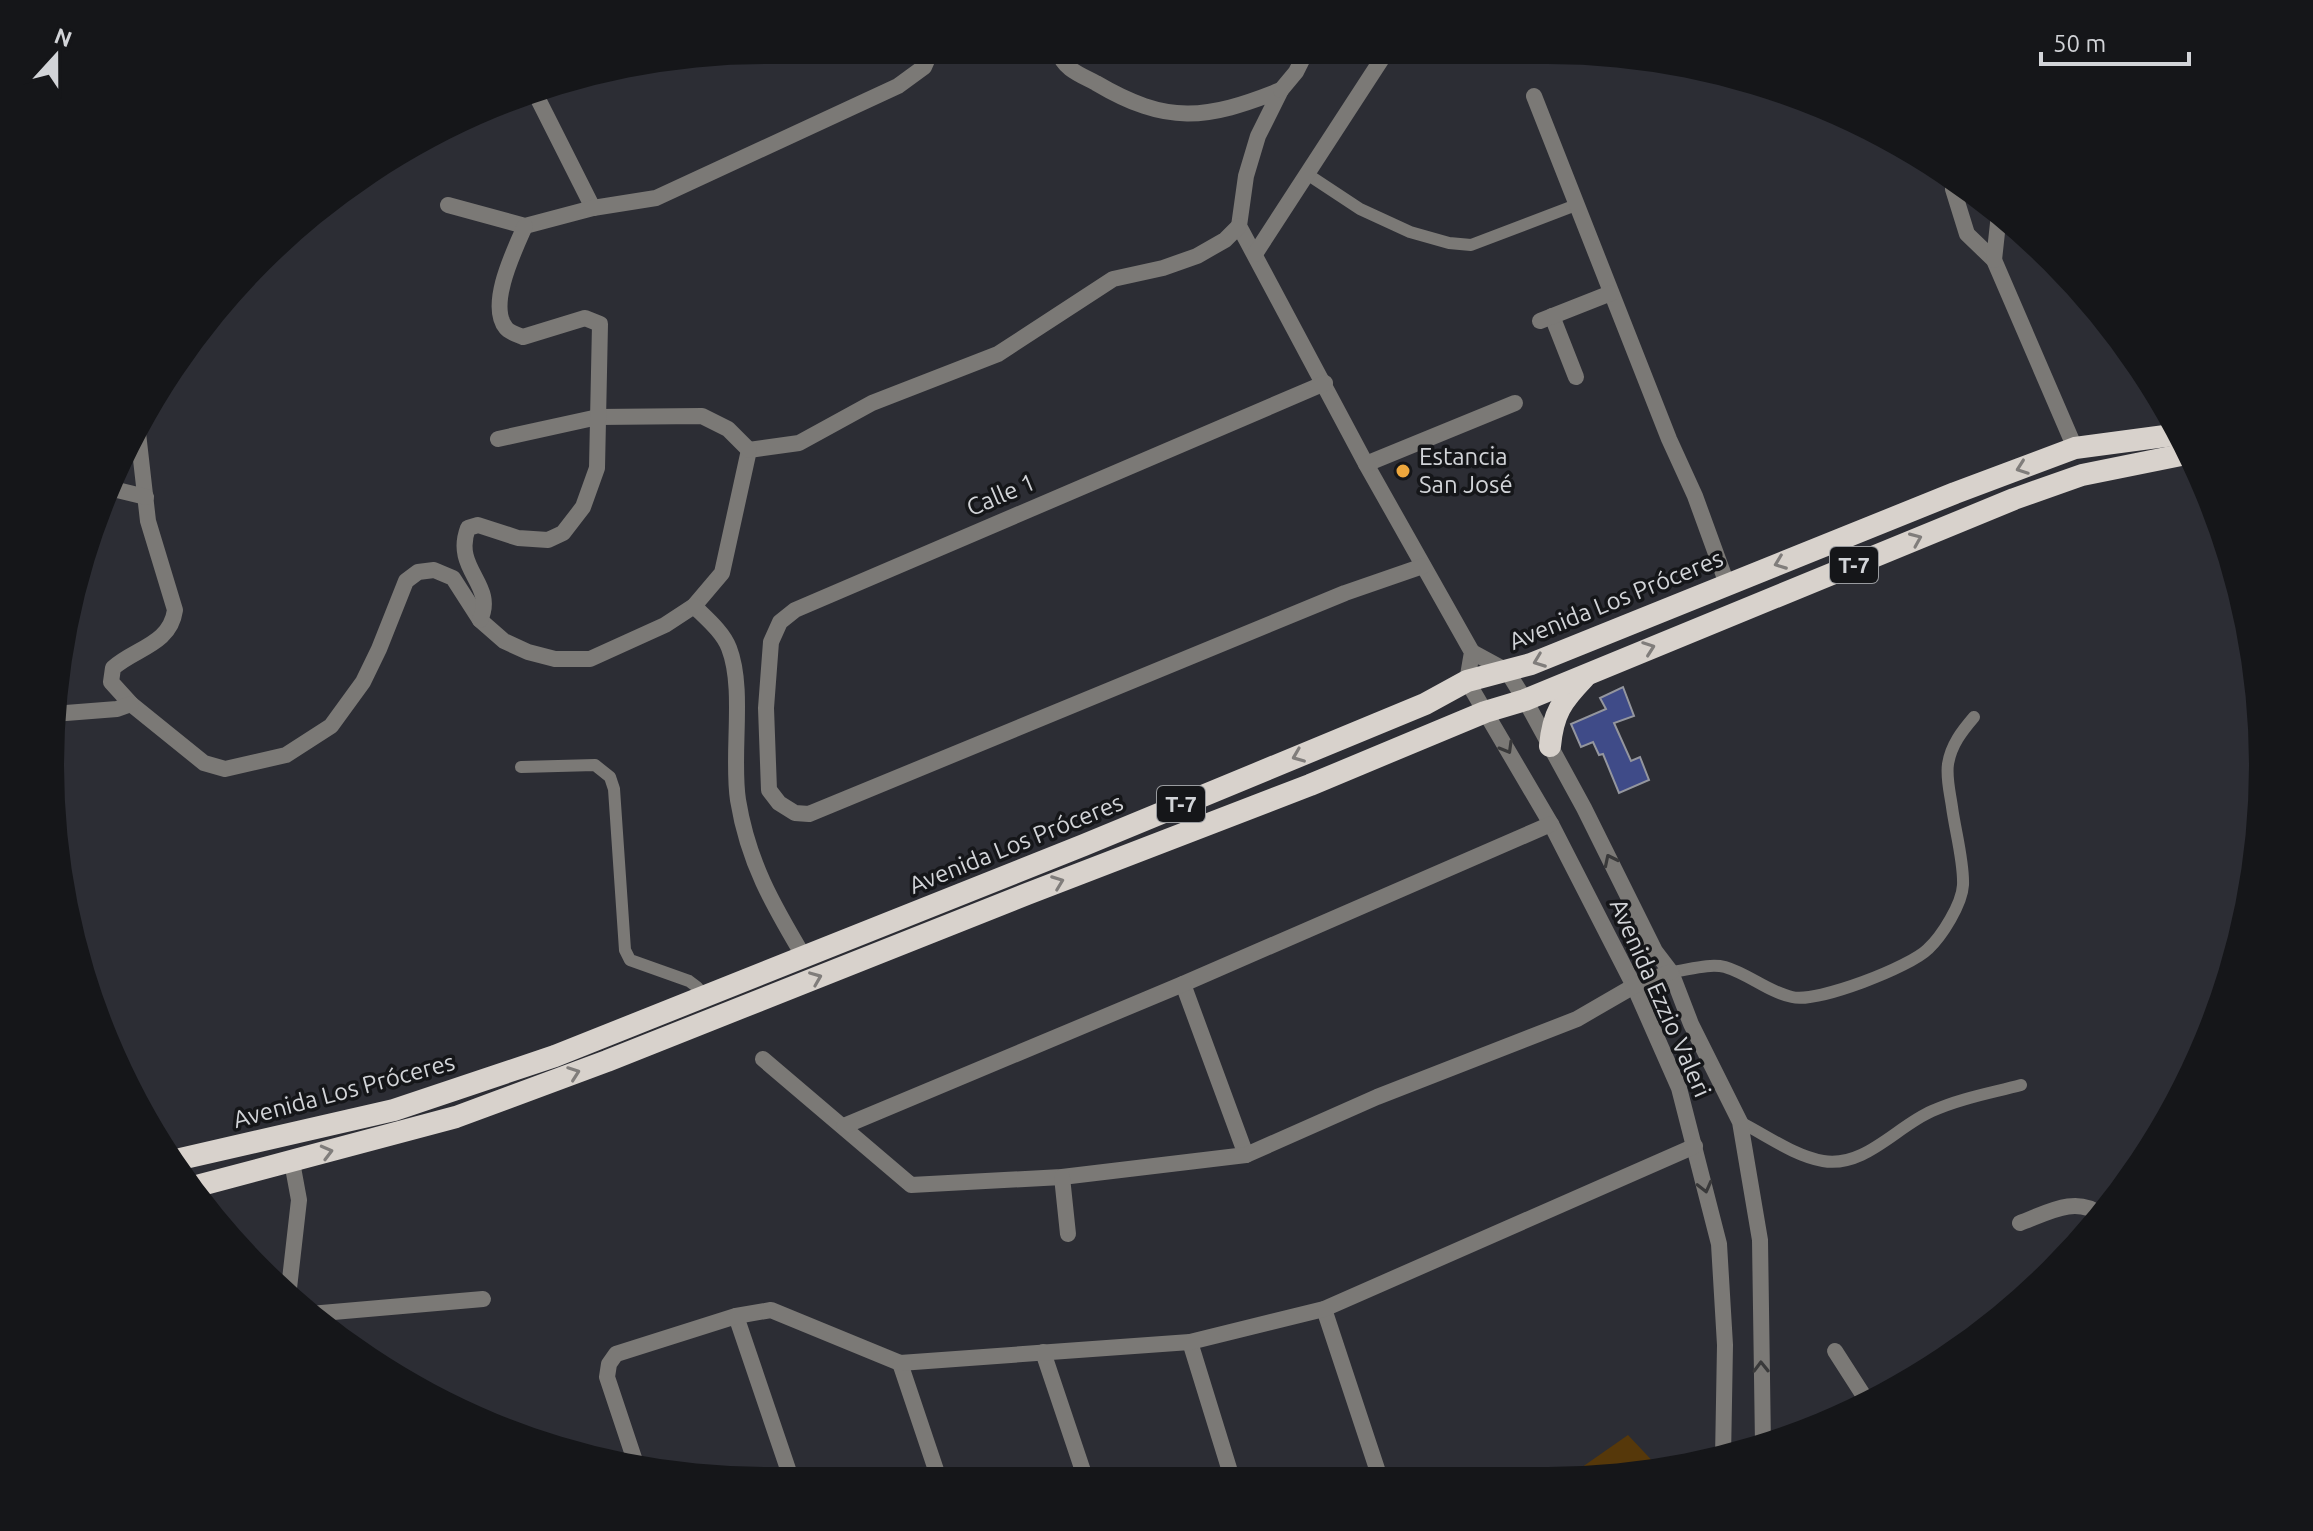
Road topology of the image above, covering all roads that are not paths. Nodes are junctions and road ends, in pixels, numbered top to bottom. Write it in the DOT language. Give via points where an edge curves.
graph roads {
  1 [pos="925,64"];
  2 [pos="1065,64"];
  3 [pos="1300,64"];
  4 [pos="1378,64"];
  5 [pos="1281,90"];
  6 [pos="1534,96"];
  7 [pos="539,101"];
  8 [pos="1307,174"];
  9 [pos="1955,195"];
  10 [pos="448,205"];
  11 [pos="1576,205"];
  12 [pos="593,208"];
  13 [pos="525,226"];
  14 [pos="1239,226"];
  15 [pos="1998,228"];
  16 [pos="1255,254"];
  17 [pos="1994,260"];
  18 [pos="1611,293"];
  19 [pos="1576,377"];
  20 [pos="1325,383"];
  21 [pos="1515,403"];
  22 [pos="598,417"];
  23 [pos="2166,436"];
  24 [pos="498,439"];
  25 [pos="140,448"];
  26 [pos="2075,448"];
  27 [pos="749,450"];
  28 [pos="2177,456"];
  29 [pos="1366,464"];
  30 [pos="120,491"];
  31 [pos="146,497"];
  32 [pos="1423,566"];
  33 [pos="1727,584"];
  34 [pos="694,606"];
  35 [pos="480,620"];
  36 [pos="1472,652"];
  37 [pos="1507,671"];
  38 [pos="1590,672"];
  39 [pos="1467,681"];
  40 [pos="1525,700"];
  41 [pos="131,704"];
  42 [pos="1485,712"];
  43 [pos="67,713"];
  44 [pos="1974,717"];
  45 [pos="1550,746"];
  46 [pos="521,767"];
  47 [pos="1551,824"];
  48 [pos="804,957"];
  49 [pos="1671,972"];
  50 [pos="1183,984"];
  51 [pos="1634,986"];
  52 [pos="704,997"];
  53 [pos="763,1059"];
  54 [pos="2021,1085"];
  55 [pos="1740,1122"];
  56 [pos="844,1126"];
  57 [pos="1695,1146"];
  58 [pos="1246,1155"];
  59 [pos="184,1158"];
  60 [pos="292,1162"];
  61 [pos="1062,1177"];
  62 [pos="203,1184"];
  63 [pos="2092,1208"];
  64 [pos="2020,1223"];
  65 [pos="1068,1234"];
  66 [pos="290,1281"];
  67 [pos="483,1299"];
  68 [pos="1324,1309"];
  69 [pos="327,1313"];
  70 [pos="736,1316"];
  71 [pos="1190,1342"];
  72 [pos="1835,1351"];
  73 [pos="1043,1352"];
  74 [pos="900,1363"];
  75 [pos="1862,1393"];
  76 [pos="1763,1433"];
  77 [pos="1723,1444"];
  78 [pos="633,1455"];
  79 [pos="787,1467"];
  80 [pos="935,1467"];
  81 [pos="1082,1467"];
  82 [pos="1229,1467"];
  83 [pos="1376,1467"];
  1 -- 12 [label="street" via="884,93 656,198"];
  2 -- 5 [label="street" via="1118,96 1183,115 1208,114"];
  3 -- 5 [label="street"];
  4 -- 8 [label="street"];
  5 -- 14 [label="street" via="1258,136"];
  6 -- 11 [label="street"];
  7 -- 12 [label="street"];
  8 -- 11 [label="lane" via="1360,209 1449,243 1471,245"];
  8 -- 16 [label="street"];
  9 -- 17 [label="street" via="1967,234"];
  10 -- 13 [label="street"];
  11 -- 18 [label="street"];
  12 -- 13 [label="street"];
  13 -- 22 [label="street" via="508,264 500,313 506,329 523,337 585,318 600,324"];
  14 -- 16 [label="street"];
  14 -- 27 [label="street" via="1197,256 1113,279 998,354 884,397 799,443"];
  15 -- 17 [label="street"];
  16 -- 20 [label="street"];
  17 -- 26 [label="street"];
  18 -- 19 [label="street" via="1546,318"];
  18 -- 33 [label="street"];
  20 -- 29 [label="street"];
  20 -- 32 [label="street, Calle 1" via="795,610 780,622 771,642 766,708 769,790 795,813 809,814 1345,593"];
  21 -- 29 [label="street"];
  22 -- 24 [label="street"];
  22 -- 27 [label="street" via="702,416 728,429"];
  22 -- 35 [label="street" via="597,468 583,507 563,533 548,540 518,538 478,525 468,528 463,548 467,566 485,600"];
  23 -- 26 [label="highway, Avenida Los Próceres / T-7"];
  25 -- 31 [label="street"];
  26 -- 33 [label="highway, Avenida Los Próceres / T-7, one-way"];
  27 -- 34 [label="street" via="722,573"];
  38 -- 28 [label="highway, Avenida Los Próceres / T-7, one-way" via="2014,499 2082,475"];
  29 -- 32 [label="street"];
  30 -- 31 [label="street"];
  31 -- 41 [label="street" via="148,521 175,610 162,637 110,672 111,682"];
  32 -- 36 [label="street"];
  33 -- 37 [label="highway, Avenida Los Próceres / T-7, one-way"];
  34 -- 35 [label="street" via="590,659 528,652 504,641"];
  34 -- 48 [label="street" via="728,645 734,665 734,772 745,833 760,881"];
  35 -- 41 [label="street" via="453,578 434,570 418,572 406,581 363,682 331,726 286,755 242,766 225,769 204,763"];
  36 -- 37 [label="street"];
  36 -- 39 [label="street"];
  37 -- 39 [label="highway, Avenida Los Próceres / T-7"];
  37 -- 40 [label="street, Avenida Ezzio Valeri"];
  38 -- 40 [label="highway, Avenida Los Próceres / T-7"];
  38 -- 45 [label="highway" via="1561,704"];
  39 -- 42 [label="street, Avenida Ezzio Valeri"];
  39 -- 48 [label="highway, Avenida Los Próceres / T-7, one-way" via="1425,704"];
  40 -- 42 [label="highway, Avenida Los Próceres / T-7"];
  40 -- 45 [label="street, Avenida Ezzio Valeri"];
  41 -- 43 [label="street"];
  42 -- 47 [label="street, Avenida Ezzio Valeri, one-way"];
  60 -- 42 [label="highway, Avenida Los Próceres / T-7, one-way" via="456,1117 607,1061"];
  44 -- 49 [label="lane" via="1957,737 1949,762 1963,887 1945,929 1927,951 1886,972 1809,998 1780,994 1725,967"];
  49 -- 45 [label="street, Avenida Ezzio Valeri, one-way" via="1655,951"];
  46 -- 52 [label="lane" via="595,765 610,777 625,950 630,960 689,981"];
  47 -- 50 [label="street"];
  47 -- 51 [label="street, Avenida Ezzio Valeri"];
  48 -- 52 [label="highway, Avenida Los Próceres / T-7"];
  49 -- 51 [label="street"];
  49 -- 55 [label="street, Avenida Ezzio Valeri"];
  50 -- 56 [label="street"];
  50 -- 58 [label="street"];
  51 -- 57 [label="street, Avenida Ezzio Valeri" via="1679,1088"];
  51 -- 58 [label="street" via="1577,1019"];
  52 -- 59 [label="highway, Avenida Los Próceres / T-7" via="555,1056 394,1110"];
  53 -- 56 [label="street"];
  54 -- 55 [label="lane" via="1929,1112 1859,1157 1841,1161 1796,1151"];
  76 -- 55 [label="street, Avenida Ezzio Valeri, one-way" via="1760,1240"];
  56 -- 61 [label="street" via="911,1185"];
  57 -- 68 [label="street"];
  57 -- 77 [label="street, Avenida Ezzio Valeri, one-way" via="1719,1244"];
  58 -- 61 [label="street"];
  60 -- 62 [label="highway, Avenida Los Próceres / T-7"];
  60 -- 66 [label="street" via="299,1200"];
  61 -- 65 [label="street"];
  63 -- 64 [label="street" via="2068,1205"];
  67 -- 69 [label="street"];
  68 -- 71 [label="street"];
  68 -- 83 [label="street"];
  70 -- 74 [label="street" via="771,1310"];
  70 -- 78 [label="street" via="616,1354 607,1377"];
  70 -- 79 [label="street"];
  71 -- 73 [label="street"];
  71 -- 82 [label="street"];
  72 -- 75 [label="street"];
  73 -- 74 [label="street"];
  73 -- 81 [label="street"];
  74 -- 80 [label="street"];
}
